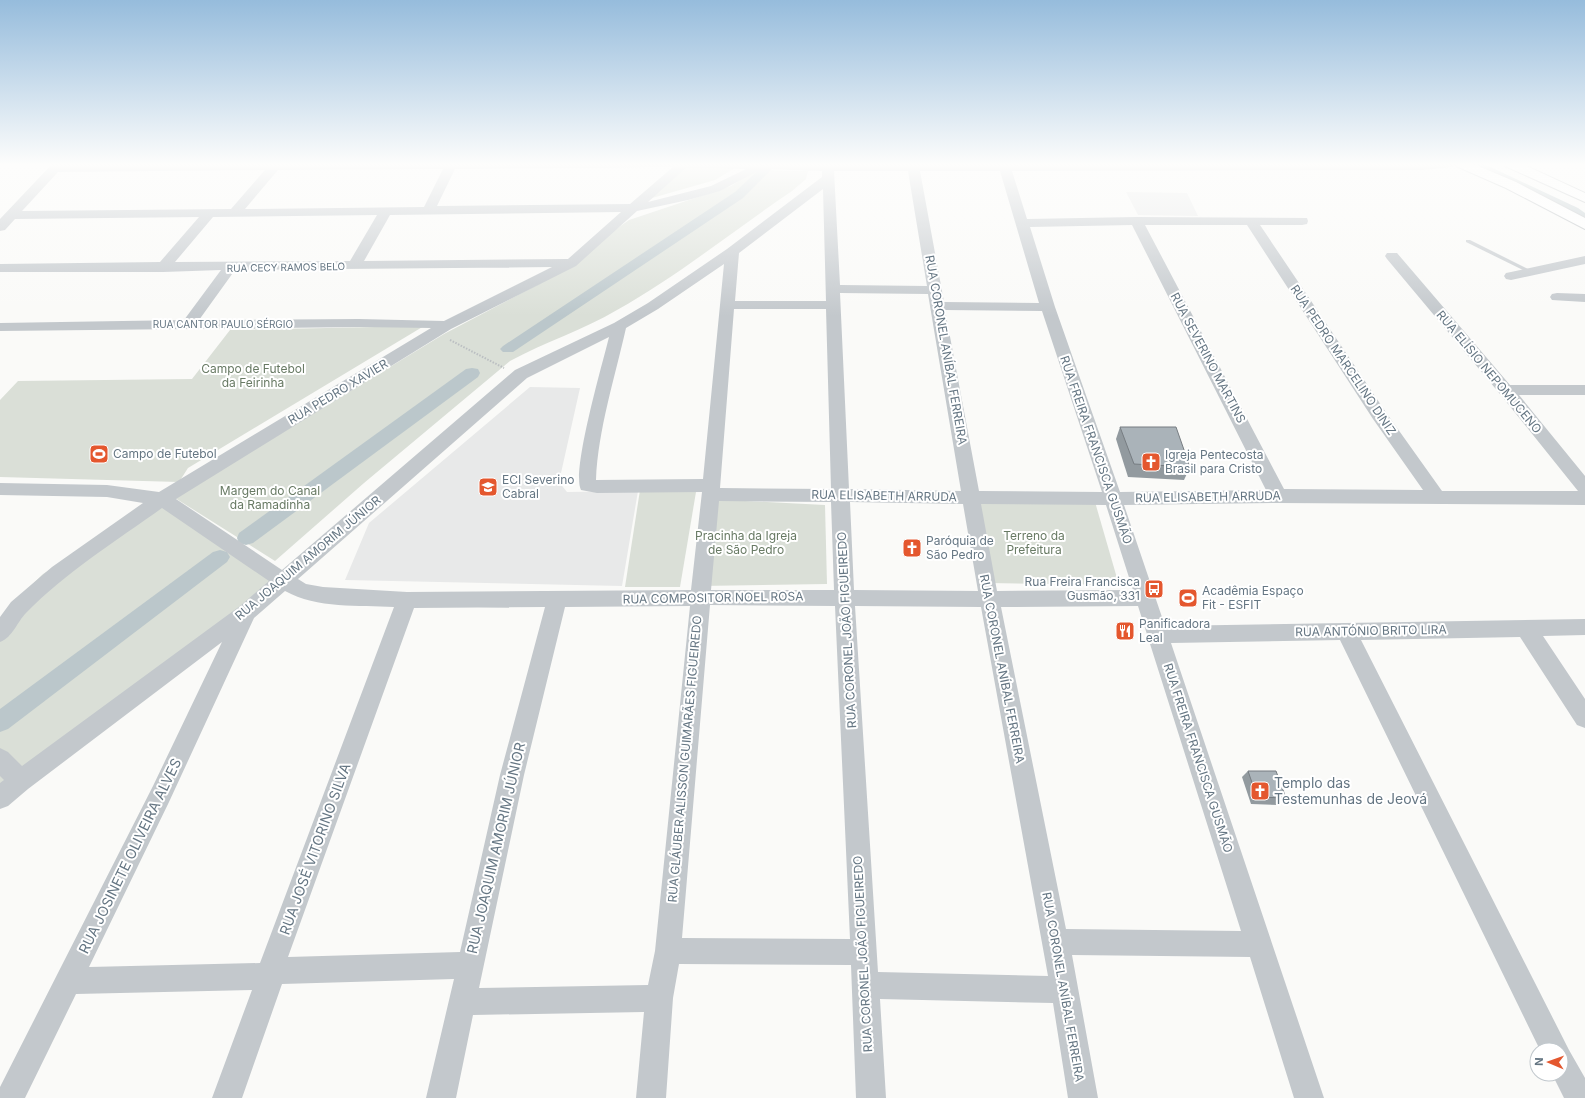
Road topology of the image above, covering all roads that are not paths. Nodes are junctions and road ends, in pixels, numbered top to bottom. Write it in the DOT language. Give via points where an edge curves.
graph roads {
  1 [pos="86,214"];
  2 [pos="207,214"];
  3 [pos="384,214"];
  4 [pos="628,214"];
  5 [pos="777,214"];
  6 [pos="830,214"];
  7 [pos="922,214"];
  8 [pos="1020,214"];
  9 [pos="1566,214"];
  10 [pos="11,215"];
  11 [pos="1136,221"];
  12 [pos="1251,221"];
  13 [pos="1302,221"];
  14 [pos="1023,223"];
  15 [pos="1585,224"];
  16 [pos="0,227"];
  17 [pos="1468,241"];
  18 [pos="732,252"];
  19 [pos="1392,256"];
  20 [pos="1585,260"];
  21 [pos="572,263"];
  22 [pos="354,266"];
  23 [pos="230,267"];
  24 [pos="0,268"];
  25 [pos="163,268"];
  26 [pos="1529,271"];
  27 [pos="1511,276"];
  28 [pos="833,297"];
  29 [pos="1557,297"];
  30 [pos="937,298"];
  31 [pos="1585,298"];
  32 [pos="727,306"];
  33 [pos="1048,307"];
  34 [pos="188,325"];
  35 [pos="619,326"];
  36 [pos="0,327"];
  37 [pos="441,329"];
  38 [pos="1506,390"];
  39 [pos="1585,390"];
  40 [pos="1585,488"];
  41 [pos="0,490"];
  42 [pos="711,490"];
  43 [pos="840,495"];
  44 [pos="1278,496"];
  45 [pos="972,497"];
  46 [pos="1437,497"];
  47 [pos="1585,498"];
  48 [pos="1113,499"];
  49 [pos="162,500"];
  50 [pos="284,581"];
  51 [pos="844,597"];
  52 [pos="700,598"];
  53 [pos="1145,598"];
  54 [pos="557,599"];
  55 [pos="988,599"];
  56 [pos="407,600"];
  57 [pos="9,608"];
  58 [pos="247,612"];
  59 [pos="1526,628"];
  60 [pos="1585,628"];
  61 [pos="0,633"];
  62 [pos="1347,633"];
  63 [pos="1158,635"];
  64 [pos="1585,718"];
  65 [pos="0,759"];
  66 [pos="20,781"];
  67 [pos="0,798"];
  68 [pos="1056,942"];
  69 [pos="1258,944"];
  70 [pos="668,951"];
  71 [pos="863,952"];
  72 [pos="469,965"];
  73 [pos="270,973"];
  74 [pos="68,981"];
  75 [pos="866,985"];
  76 [pos="1065,990"];
  77 [pos="659,998"];
  78 [pos="462,1002"];
  79 [pos="1551,1042"];
  80 [pos="1569,1077"];
  81 [pos="10,1098"];
  82 [pos="227,1098"];
  83 [pos="441,1098"];
  84 [pos="651,1098"];
  85 [pos="871,1098"];
  86 [pos="1083,1098"];
  87 [pos="1309,1098"];
  88 [pos="1580,1098"];
  1 -- 10 [label="street"];
  2 -- 25 [label="street"];
  3 -- 22 [label="street"];
  4 -- 21 [label="street, RUA PEDRO XAVIER"];
  5 -- 18 [label="street, RUA JOAQUIM AMORIM JÚNIOR"];
  6 -- 28 [label="street, RUA CORONEL JOÃO FIGUEIREDO"];
  7 -- 30 [label="street, RUA CORONEL ANÍBAL FERREIRA"];
  8 -- 14 [label="street, RUA FREIRA FRANCISCA GUSMÃO"];
  9 -- 15 [label="main road"];
  10 -- 16 [label="street"];
  11 -- 12 [label="street"];
  11 -- 14 [label="street"];
  11 -- 44 [label="street, RUA SEVERINO MARTINS"];
  12 -- 13 [label="street"];
  12 -- 46 [label="street, RUA PEDRO MARCELINO DINIZ" via="1379,415"];
  14 -- 33 [label="street, RUA FREIRA FRANCISCA GUSMÃO"];
  17 -- 26 [label="lane"];
  18 -- 32 [label="street, RUA GLÁUBER ALISSON GUIMARÃES FIGUEIREDO"];
  18 -- 35 [label="street, RUA JOAQUIM AMORIM JÚNIOR"];
  19 -- 38 [label="street, RUA ELÍSIO NEPOMUCENO"];
  20 -- 26 [label="street"];
  21 -- 22 [label="street, RUA CECY RAMOS BELO"];
  21 -- 37 [label="street, RUA PEDRO XAVIER"];
  22 -- 23 [label="street, RUA CECY RAMOS BELO"];
  23 -- 25 [label="street, RUA CECY RAMOS BELO"];
  23 -- 34 [label="street"];
  24 -- 25 [label="street, RUA CECY RAMOS BELO"];
  26 -- 27 [label="street"];
  28 -- 30 [label="street"];
  28 -- 32 [label="street"];
  28 -- 43 [label="street, RUA CORONEL JOÃO FIGUEIREDO"];
  29 -- 31 [label="street"];
  30 -- 33 [label="street"];
  30 -- 45 [label="street, RUA CORONEL ANÍBAL FERREIRA"];
  32 -- 42 [label="street, RUA GLÁUBER ALISSON GUIMARÃES FIGUEIREDO"];
  33 -- 48 [label="street, RUA FREIRA FRANCISCA GUSMÃO"];
  34 -- 36 [label="street, RUA CANTOR PAULO SÉRGIO"];
  34 -- 37 [label="street, RUA CANTOR PAULO SÉRGIO" via="415,324"];
  35 -- 42 [label="street, RUA ELISABETH ARRUDA" via="594,434 587,485"];
  35 -- 50 [label="street, RUA JOAQUIM AMORIM JÚNIOR" via="548,359 519,376"];
  37 -- 49 [label="street, RUA PEDRO XAVIER"];
  38 -- 39 [label="street"];
  38 -- 40 [label="street, RUA ELÍSIO NEPOMUCENO"];
  41 -- 49 [label="street" via="107,491"];
  42 -- 43 [label="street, RUA ELISABETH ARRUDA"];
  42 -- 52 [label="street, RUA GLÁUBER ALISSON GUIMARÃES FIGUEIREDO"];
  43 -- 45 [label="street, RUA ELISABETH ARRUDA"];
  43 -- 51 [label="street, RUA CORONEL JOÃO FIGUEIREDO"];
  44 -- 46 [label="street, RUA ELISABETH ARRUDA"];
  44 -- 48 [label="street, RUA ELISABETH ARRUDA"];
  45 -- 48 [label="street, RUA ELISABETH ARRUDA"];
  45 -- 55 [label="street, RUA CORONEL ANÍBAL FERREIRA"];
  46 -- 47 [label="street, RUA ELISABETH ARRUDA"];
  48 -- 53 [label="street, RUA FREIRA FRANCISCA GUSMÃO"];
  49 -- 50 [label="street, RUA COMPOSITOR NOEL ROSA"];
  49 -- 57 [label="street, RUA PEDRO XAVIER"];
  50 -- 56 [label="street, RUA COMPOSITOR NOEL ROSA" via="302,591 323,596"];
  50 -- 58 [label="street, RUA JOAQUIM AMORIM JÚNIOR"];
  51 -- 52 [label="street, RUA COMPOSITOR NOEL ROSA"];
  51 -- 55 [label="street, RUA COMPOSITOR NOEL ROSA"];
  51 -- 71 [label="street, RUA CORONEL JOÃO FIGUEIREDO"];
  52 -- 54 [label="street, RUA COMPOSITOR NOEL ROSA"];
  52 -- 70 [label="street, RUA GLÁUBER ALISSON GUIMARÃES FIGUEIREDO"];
  53 -- 55 [label="street, RUA COMPOSITOR NOEL ROSA"];
  53 -- 63 [label="street, RUA FREIRA FRANCISCA GUSMÃO"];
  54 -- 56 [label="street, RUA COMPOSITOR NOEL ROSA"];
  54 -- 72 [label="street, RUA JOAQUIM AMORIM JÚNIOR" via="512,775"];
  55 -- 68 [label="street, RUA CORONEL ANÍBAL FERREIRA"];
  56 -- 73 [label="street, RUA JOSÉ VITORINO SILVA"];
  57 -- 61 [label="street, RUA PEDRO XAVIER"];
  58 -- 66 [label="street, RUA JOAQUIM AMORIM JÚNIOR"];
  58 -- 74 [label="street, RUA JOSINETE OLIVEIRA ALVES" via="161,794"];
  59 -- 60 [label="street, RUA ANTÓNIO BRITO LIRA"];
  59 -- 62 [label="street, RUA ANTÓNIO BRITO LIRA"];
  59 -- 64 [label="street"];
  62 -- 63 [label="street, RUA ANTÓNIO BRITO LIRA"];
  62 -- 79 [label="street"];
  63 -- 69 [label="street, RUA FREIRA FRANCISCA GUSMÃO"];
  65 -- 66 [label="street"];
  66 -- 67 [label="street, RUA JOAQUIM AMORIM JÚNIOR"];
  68 -- 69 [label="street"];
  68 -- 76 [label="street, RUA CORONEL ANÍBAL FERREIRA"];
  69 -- 87 [label="street, RUA FREIRA FRANCISCA GUSMÃO"];
  70 -- 71 [label="street"];
  70 -- 77 [label="street, RUA GLÁUBER ALISSON GUIMARÃES FIGUEIREDO"];
  71 -- 75 [label="street, RUA CORONEL JOÃO FIGUEIREDO"];
  72 -- 73 [label="street"];
  72 -- 78 [label="street, RUA JOAQUIM AMORIM JÚNIOR"];
  73 -- 74 [label="street"];
  73 -- 82 [label="street, RUA JOSÉ VITORINO SILVA"];
  74 -- 81 [label="street, RUA JOSINETE OLIVEIRA ALVES"];
  75 -- 76 [label="street"];
  75 -- 85 [label="street, RUA CORONEL JOÃO FIGUEIREDO"];
  76 -- 86 [label="street, RUA CORONEL ANÍBAL FERREIRA"];
  77 -- 78 [label="street"];
  77 -- 84 [label="street, RUA GLÁUBER ALISSON GUIMARÃES FIGUEIREDO"];
  78 -- 83 [label="street, RUA JOAQUIM AMORIM JÚNIOR"];
  80 -- 88 [label="street"];
}
